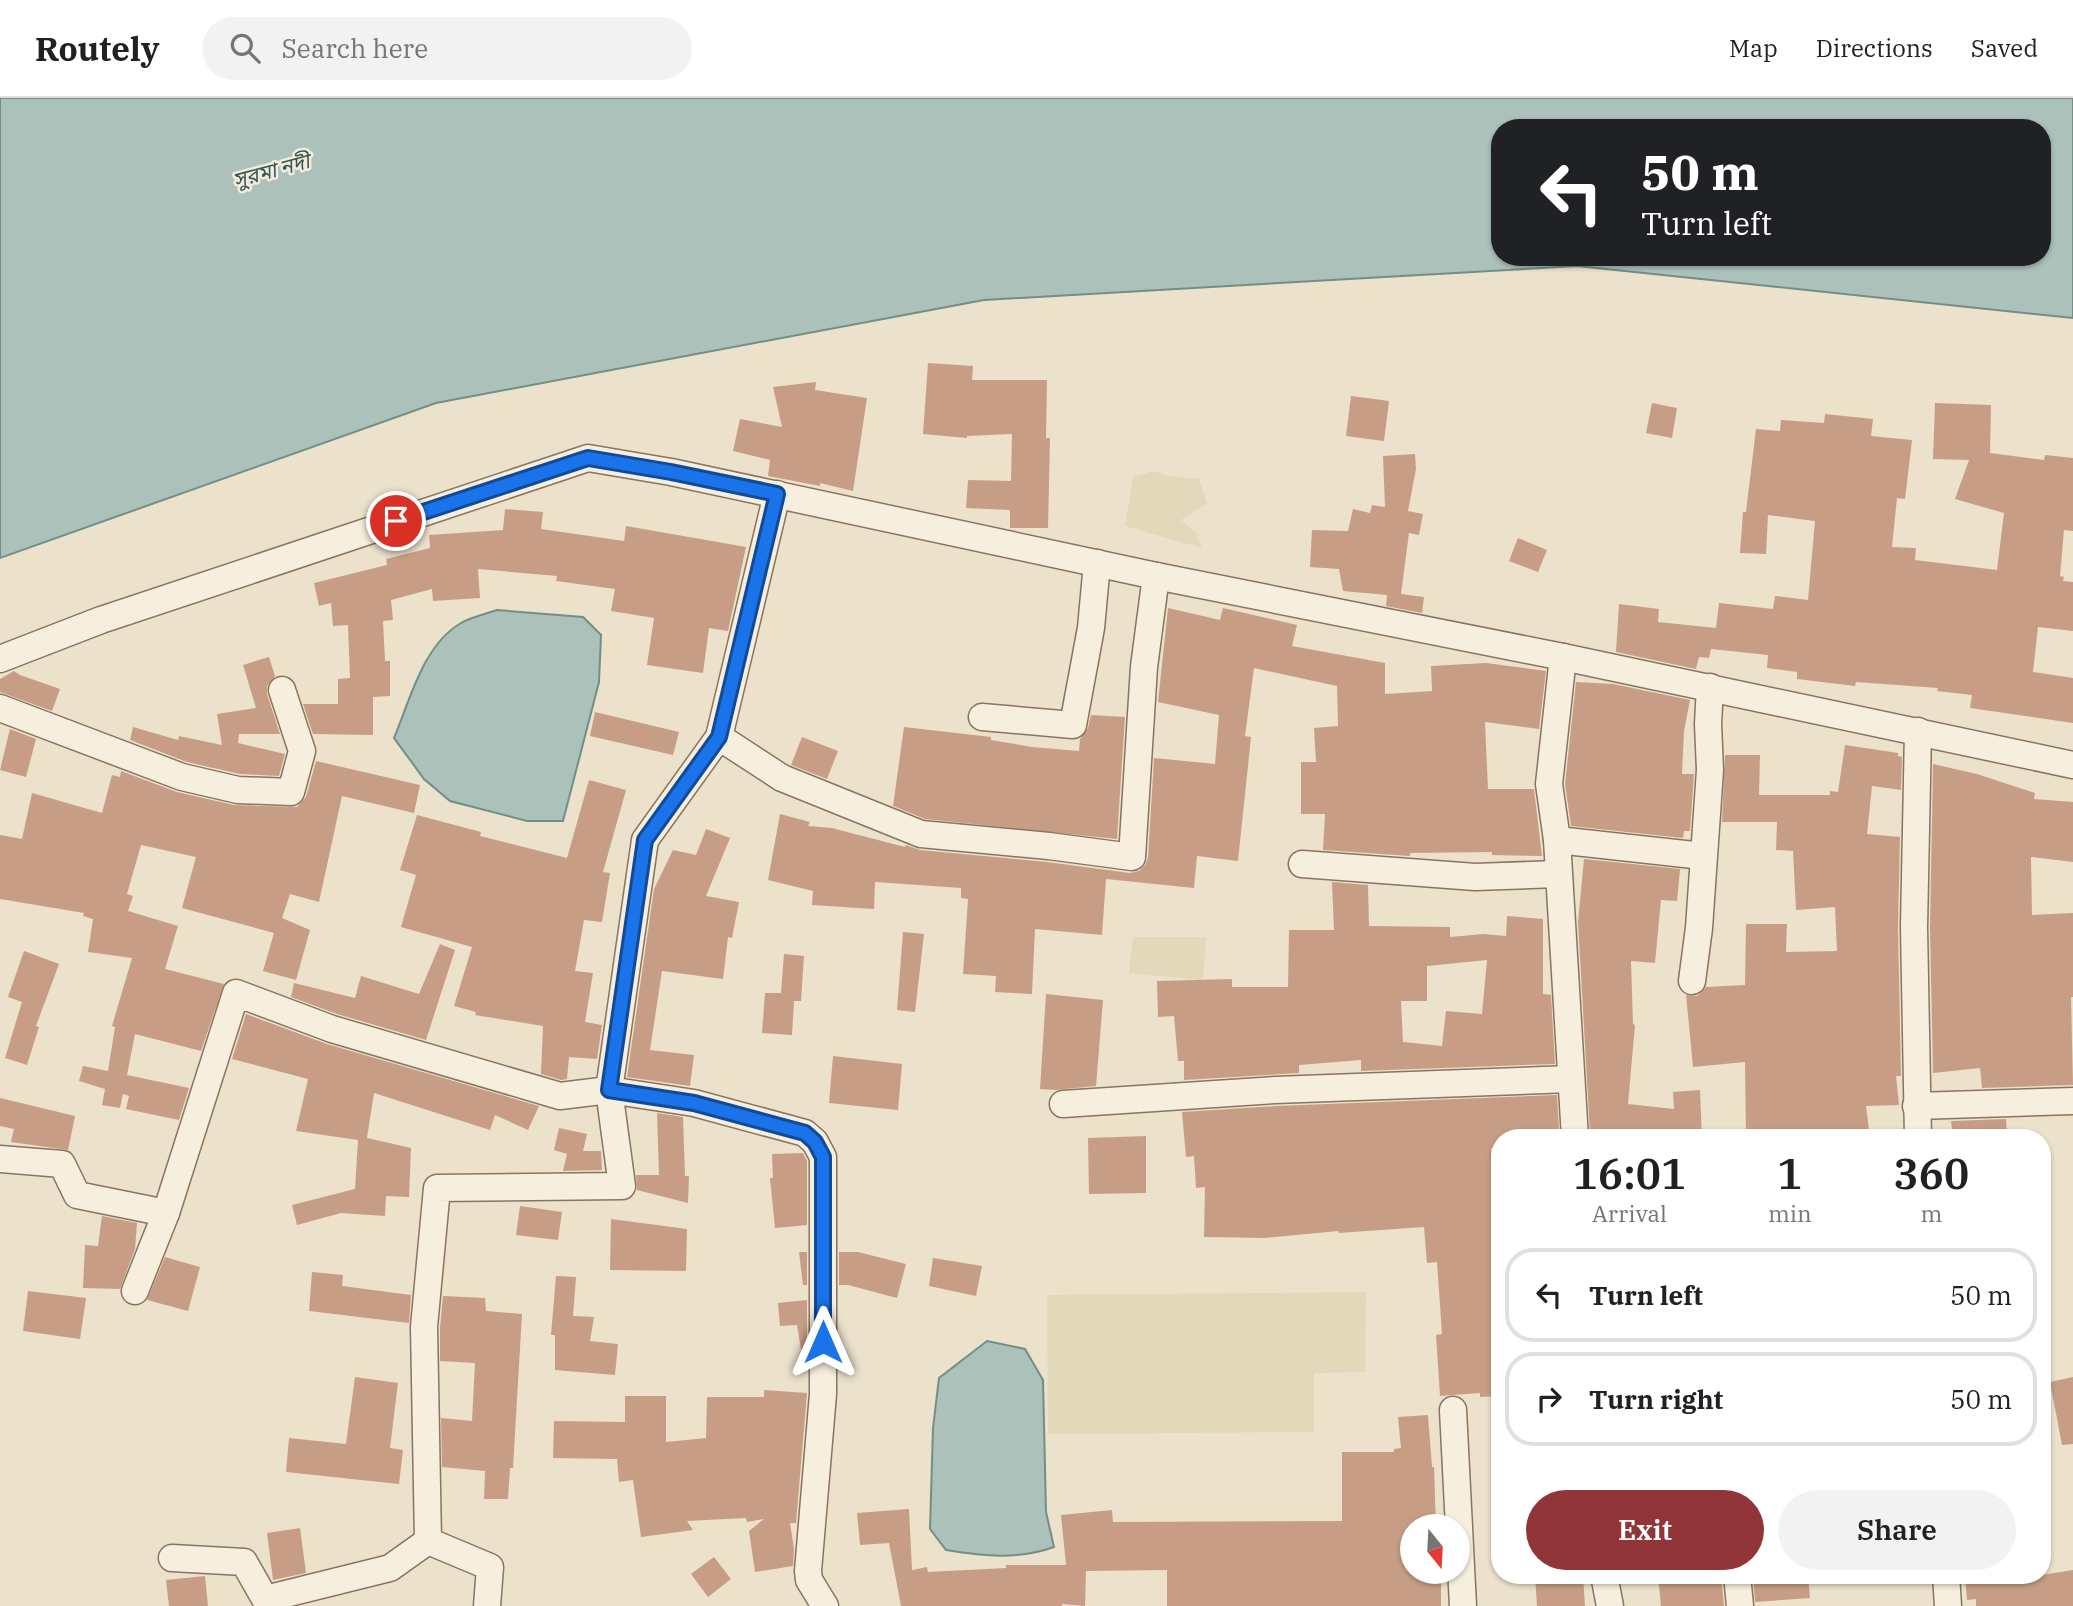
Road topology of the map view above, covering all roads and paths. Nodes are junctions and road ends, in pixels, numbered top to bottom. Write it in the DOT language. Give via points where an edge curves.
graph roads {
  1 [pos="777,494"];
  2 [pos="1097,563"];
  3 [pos="1156,576"];
  4 [pos="1563,657"];
  5 [pos="0,659"];
  6 [pos="1710,687"];
  7 [pos="282,690"];
  8 [pos="0,708"];
  9 [pos="982,717"];
  10 [pos="1918,731"];
  11 [pos="719,737"];
  12 [pos="2073,765"];
  13 [pos="1556,840"];
  14 [pos="1703,856"];
  15 [pos="1302,864"];
  16 [pos="1557,874"];
  17 [pos="1692,981"];
  18 [pos="1570,1079"];
  19 [pos="609,1090"];
  20 [pos="2073,1101"];
  21 [pos="1063,1104"];
  22 [pos="1916,1106"];
  23 [pos="1573,1129"];
  24 [pos="1917,1129"];
  25 [pos="0,1159"];
  26 [pos="166,1213"];
  27 [pos="135,1291"];
  28 [pos="1453,1410"];
  29 [pos="428,1541"];
  30 [pos="172,1558"];
  31 [pos="1606,1584"];
  32 [pos="1738,1584"];
  33 [pos="1947,1584"];
  34 [pos="488,1606"];
  35 [pos="825,1606"];
  36 [pos="1463,1606"];
  37 [pos="1610,1606"];
  38 [pos="1740,1606"];
  39 [pos="1948,1606"];
  1 -- 2 [label="street"];
  1 -- 5 [label="street" via="588,458 101,620"];
  1 -- 11 [label="street"];
  2 -- 3 [label="street"];
  2 -- 9 [label="street" via="1091,628 1073,725"];
  3 -- 4 [label="street"];
  3 -- 11 [label="street" via="1144,667 1132,857 921,834 782,778"];
  4 -- 6 [label="street"];
  4 -- 13 [label="street" via="1549,784"];
  6 -- 10 [label="street"];
  6 -- 14 [label="street"];
  7 -- 8 [label="street" via="302,751 291,792 238,790 182,777"];
  10 -- 12 [label="street"];
  10 -- 22 [label="street"];
  11 -- 19 [label="street" via="645,840"];
  13 -- 14 [label="street"];
  13 -- 16 [label="street"];
  14 -- 17 [label="street"];
  15 -- 16 [label="street" via="1475,877"];
  16 -- 18 [label="street"];
  18 -- 21 [label="street" via="1275,1090"];
  18 -- 23 [label="street"];
  19 -- 26 [label="street" via="560,1096 332,1029 236,993"];
  19 -- 29 [label="street" via="622,1186 437,1188 424,1327"];
  19 -- 35 [label="street" via="694,1103 805,1133 823,1157 823,1394 808,1580"];
  20 -- 22 [label="street"];
  22 -- 24 [label="street"];
  25 -- 26 [label="street" via="62,1164 77,1195"];
  26 -- 27 [label="street"];
  28 -- 36 [label="street"];
  29 -- 30 [label="street" via="390,1568 265,1599 244,1562"];
  29 -- 34 [label="street" via="490,1567"];
  31 -- 37 [label="street"];
  32 -- 38 [label="street"];
  33 -- 39 [label="street"];
}
